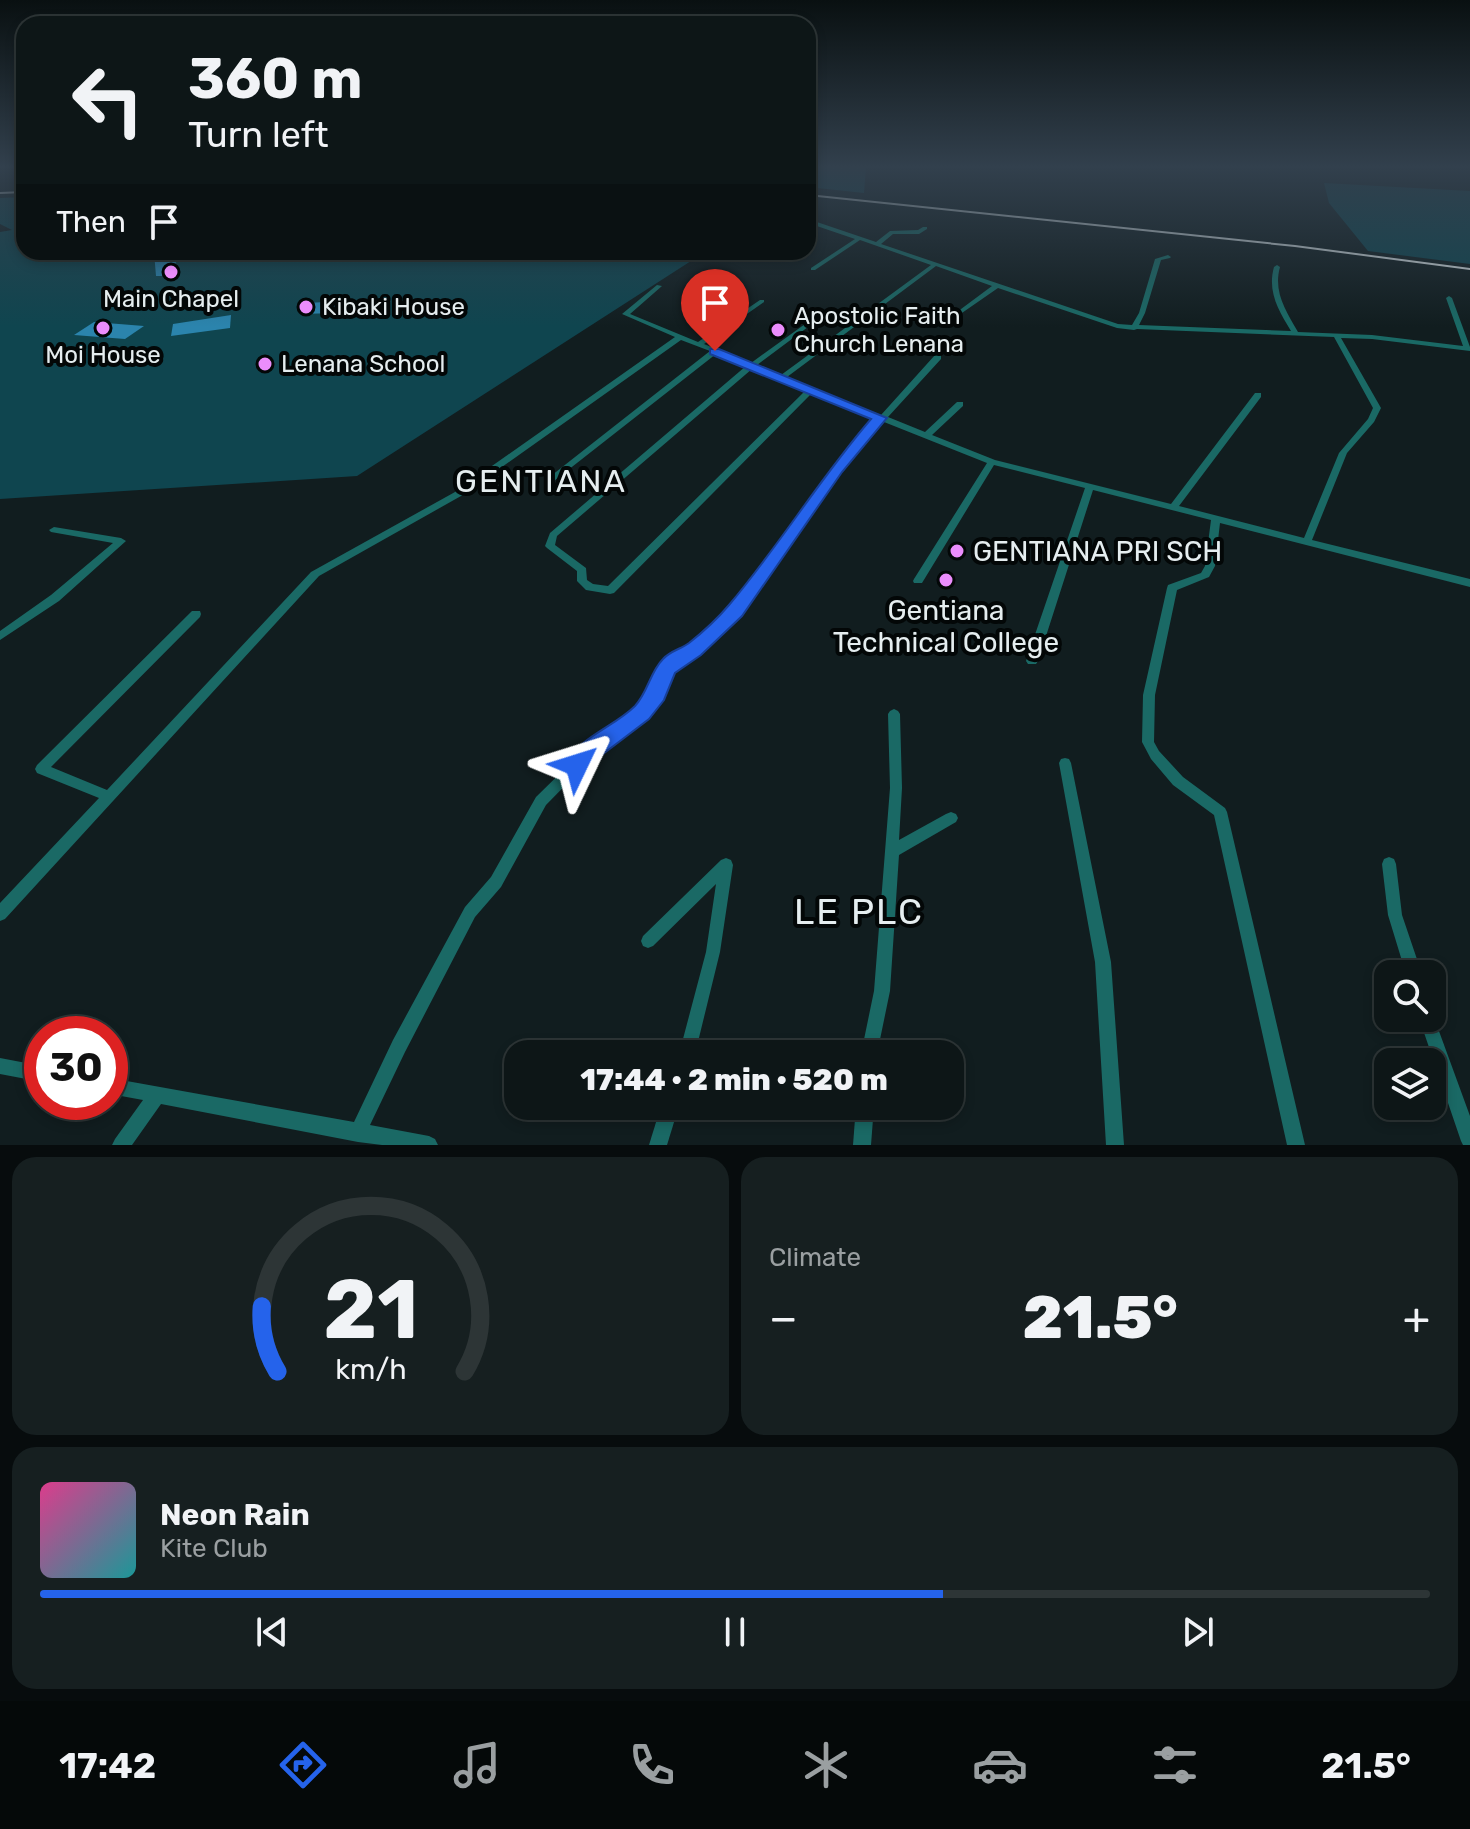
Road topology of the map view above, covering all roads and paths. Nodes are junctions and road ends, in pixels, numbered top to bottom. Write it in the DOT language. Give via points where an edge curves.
graph roads {
  1 [pos="816,224"];
  2 [pos="925,228"];
  3 [pos="858,239"];
  4 [pos="876,245"];
  5 [pos="1168,257"];
  6 [pos="934,265"];
  7 [pos="1277,267"];
  8 [pos="813,269"];
  9 [pos="659,286"];
  10 [pos="996,286"];
  11 [pos="1449,298"];
  12 [pos="762,301"];
  13 [pos="959,313"];
  14 [pos="814,320"];
  15 [pos="1134,328"];
  16 [pos="1297,335"];
  17 [pos="1337,336"];
  18 [pos="680,337"];
  19 [pos="698,345"];
  20 [pos="1469,349"];
  21 [pos="715,351"];
  22 [pos="938,357"];
  23 [pos="751,366"];
  24 [pos="781,378"];
  25 [pos="810,390"];
  26 [pos="1258,395"];
  27 [pos="960,404"];
  28 [pos="880,418"];
  29 [pos="926,436"];
  30 [pos="992,462"];
  31 [pos="551,479"];
  32 [pos="1090,487"];
  33 [pos="1174,506"];
  34 [pos="1216,518"];
  35 [pos="54,530"];
  36 [pos="1307,541"];
  37 [pos="918,581"];
  38 [pos="1470,583"];
  39 [pos="196,614"];
  40 [pos="0,636"];
  41 [pos="1032,661"];
  42 [pos="894,714"];
  43 [pos="1065,763"];
  44 [pos="108,796"];
  45 [pos="951,818"];
  46 [pos="892,852"];
  47 [pos="1389,864"];
  48 [pos="0,914"];
  49 [pos="648,941"];
  50 [pos="1409,960"];
  51 [pos="1432,1032"];
  52 [pos="691,1040"];
  53 [pos="872,1040"];
  54 [pos="0,1066"];
  55 [pos="24,1071"];
  56 [pos="128,1089"];
  57 [pos="157,1095"];
  58 [pos="666,1120"];
  59 [pos="864,1120"];
  60 [pos="358,1133"];
  61 [pos="1470,1141"];
  62 [pos="389,1142"];
  63 [pos="121,1145"];
  64 [pos="429,1145"];
  65 [pos="658,1145"];
  66 [pos="862,1145"];
  67 [pos="1115,1145"];
  68 [pos="1296,1145"];
  1 -- 3 [label="street"];
  2 -- 4 [label="street" via="892,232"];
  3 -- 4 [label="street"];
  3 -- 8 [label="street"];
  4 -- 6 [label="street"];
  5 -- 15 [label="street" via="1158,259"];
  6 -- 10 [label="street"];
  6 -- 24 [label="street"];
  7 -- 16 [label="street" via="1273,283"];
  9 -- 18 [label="street" via="625,314"];
  10 -- 13 [label="street"];
  10 -- 15 [label="street"];
  11 -- 20 [label="street"];
  12 -- 19 [label="street"];
  14 -- 23 [label="street"];
  15 -- 16 [label="street"];
  16 -- 17 [label="street"];
  17 -- 20 [label="street"];
  17 -- 36 [label="street" via="1377,408 1343,453"];
  18 -- 19 [label="street"];
  18 -- 44 [label="street" via="450,499 315,574"];
  19 -- 21 [label="street"];
  21 -- 23 [label="street"];
  21 -- 31 [label="street"];
  22 -- 28 [label="street"];
  23 -- 24 [label="street"];
  23 -- 25 [label="street" via="553,535 550,546 582,570 582,581 610,590"];
  24 -- 25 [label="street"];
  25 -- 28 [label="street"];
  26 -- 33 [label="street"];
  27 -- 29 [label="street"];
  28 -- 29 [label="street"];
  28 -- 60 [label="street" via="827,481 735,611 666,669 657,694 641,713 595,747 541,801 496,882 470,912"];
  29 -- 30 [label="street"];
  30 -- 32 [label="street"];
  30 -- 37 [label="street"];
  32 -- 33 [label="street"];
  32 -- 41 [label="street"];
  33 -- 34 [label="street"];
  34 -- 36 [label="street"];
  34 -- 68 [label="street" via="1205,575 1172,588 1149,695 1148,742 1178,781 1220,812"];
  35 -- 40 [label="street" via="121,541 55,598"];
  36 -- 38 [label="street"];
  39 -- 44 [label="street" via="41,769"];
  42 -- 46 [label="street"];
  43 -- 67 [label="street" via="1103,962"];
  44 -- 48 [label="street"];
  45 -- 46 [label="street"];
  46 -- 53 [label="street" via="882,991"];
  47 -- 50 [label="street" via="1395,915"];
  49 -- 52 [label="street" via="726,865 713,952"];
  51 -- 61 [label="street"];
  54 -- 55 [label="street"];
  56 -- 57 [label="street"];
  57 -- 60 [label="street"];
  57 -- 63 [label="street"];
  58 -- 65 [label="street"];
  59 -- 66 [label="street"];
  60 -- 62 [label="street"];
  62 -- 64 [label="street"];
}
